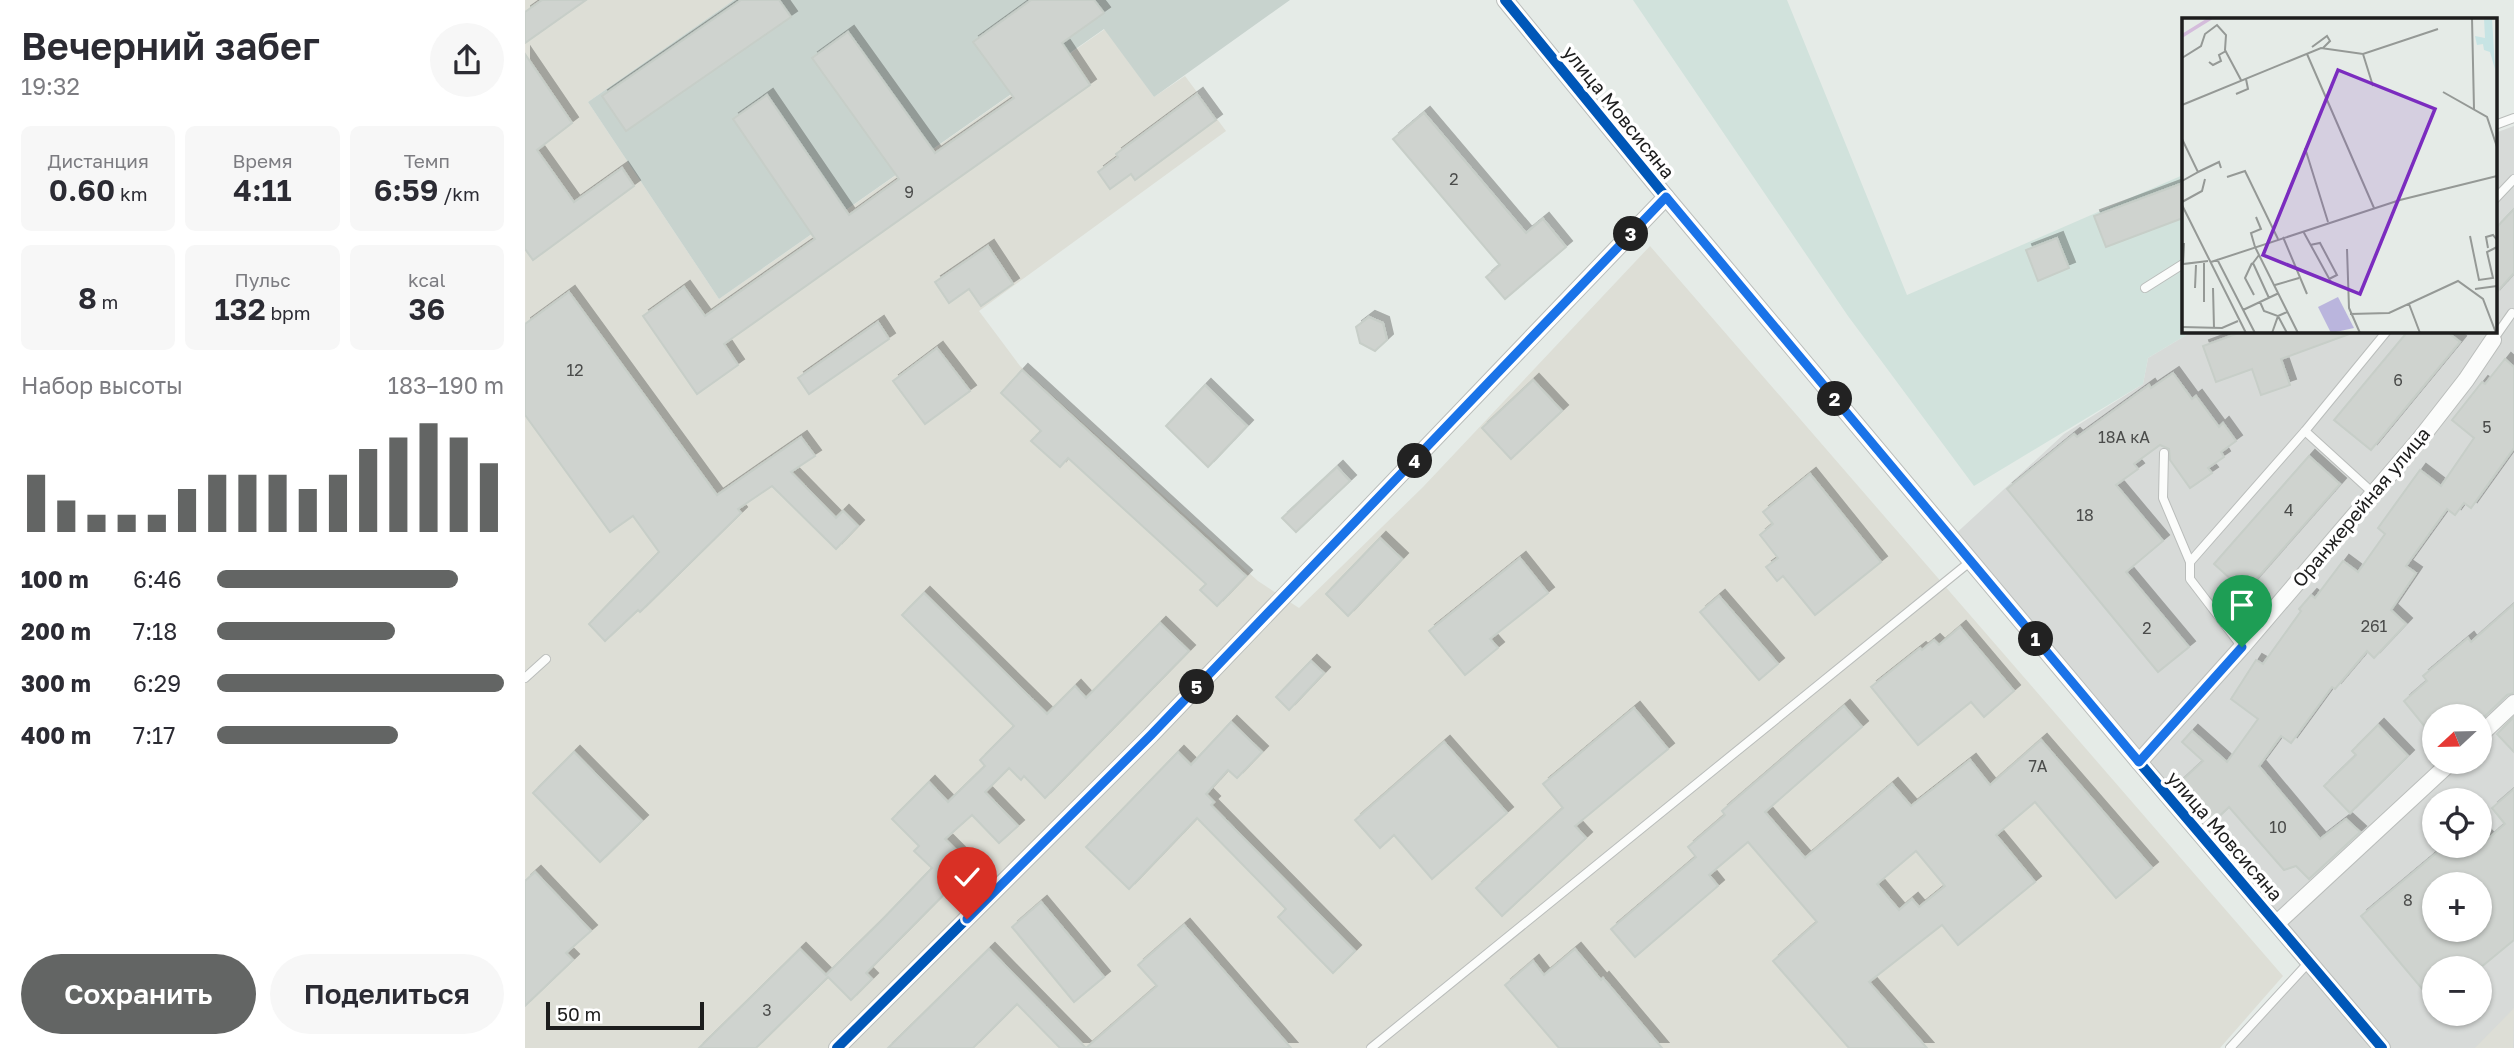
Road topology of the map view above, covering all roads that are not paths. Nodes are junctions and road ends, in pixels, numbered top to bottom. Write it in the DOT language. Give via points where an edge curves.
graph roads {
  1 [pos="1505,0"];
  2 [pos="2514,118"];
  3 [pos="2497,124"];
  4 [pos="2514,179"];
  5 [pos="1666,197"];
  6 [pos="2497,198"];
  7 [pos="2182,265"];
  8 [pos="2145,288"];
  9 [pos="2512,313"];
  10 [pos="2497,329"];
  11 [pos="2386,332"];
  12 [pos="2491,335"];
  13 [pos="2305,431"];
  14 [pos="2164,453"];
  15 [pos="2373,493"];
  16 [pos="1971,561"];
  17 [pos="2190,562"];
  18 [pos="2242,647"];
  19 [pos="546,659"];
  20 [pos="525,678"];
  21 [pos="2514,703"];
  22 [pos="2492,724"];
  23 [pos="2139,762"];
  24 [pos="2438,774"];
  25 [pos="2277,923"];
  26 [pos="2310,961"];
  27 [pos="837,1048"];
  28 [pos="1371,1048"];
  29 [pos="2230,1048"];
  30 [pos="2382,1048"];
  1 -- 5 [label="street, улица Мовсисяна"];
  2 -- 3 [label="lane"];
  4 -- 6 [label="lane"];
  5 -- 16 [label="street, улица Мовсисяна"];
  5 -- 27 [label="street" via="1151,735"];
  7 -- 8 [label="lane"];
  9 -- 10 [label="lane"];
  11 -- 13 [label="lane"];
  12 -- 15 [label="street, Оранжерейная улица" via="2466,380"];
  13 -- 15 [label="lane"];
  13 -- 17 [label="lane"];
  14 -- 17 [label="lane" via="2163,498"];
  15 -- 18 [label="street, Оранжерейная улица"];
  16 -- 23 [label="street, улица Мовсисяна"];
  16 -- 28 [label="lane"];
  17 -- 18 [label="lane" via="2190,579"];
  18 -- 23 [label="street, Оранжерейная улица"];
  19 -- 20 [label="lane"];
  21 -- 22 [label="street"];
  23 -- 25 [label="street, улица Мовсисяна"];
  24 -- 25 [label="street"];
  25 -- 26 [label="street, улица Мовсисяна"];
  26 -- 29 [label="lane"];
  26 -- 30 [label="street, улица Мовсисяна"];
}
